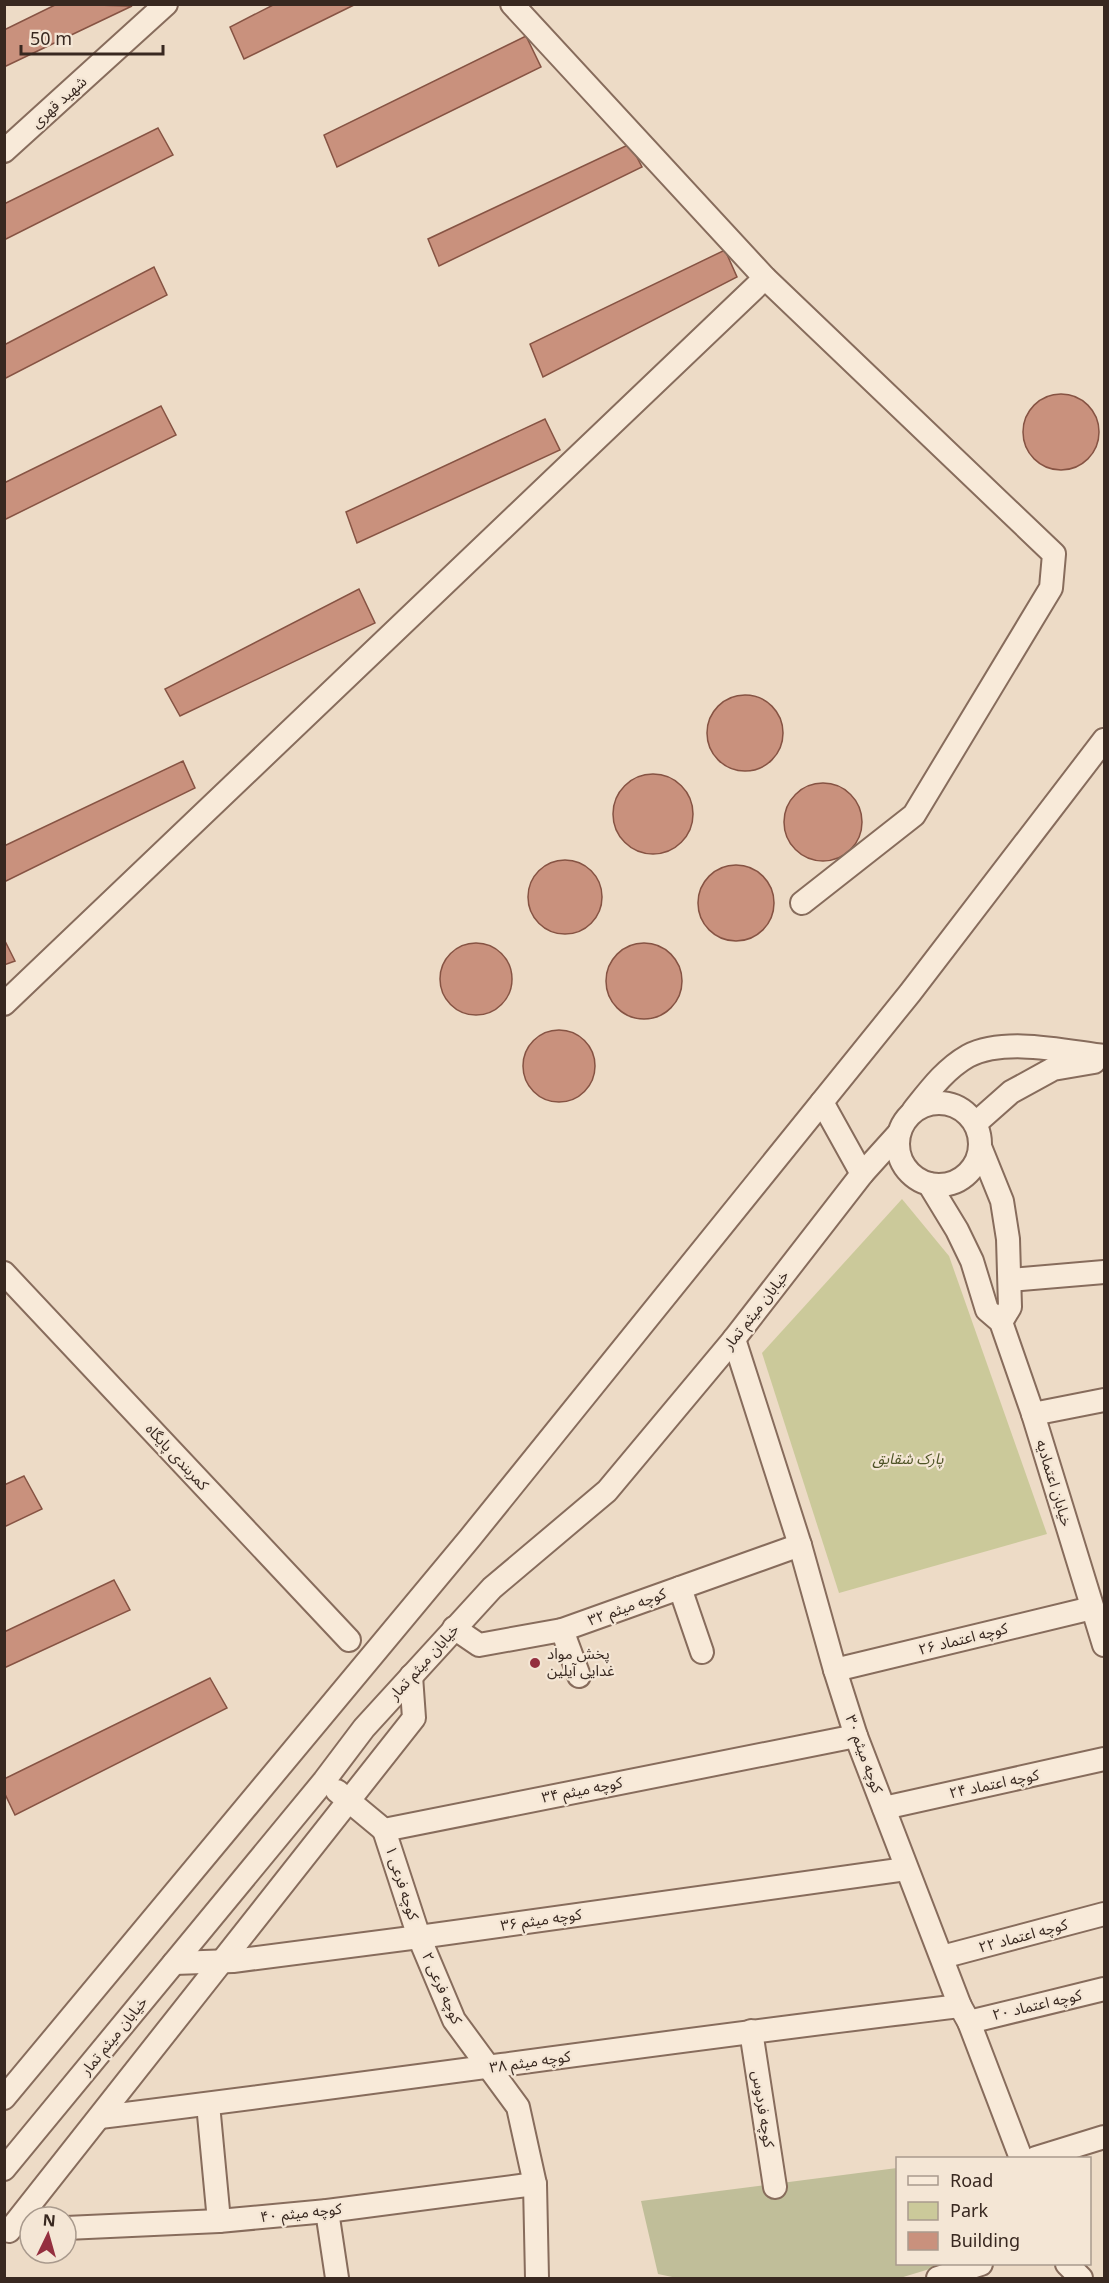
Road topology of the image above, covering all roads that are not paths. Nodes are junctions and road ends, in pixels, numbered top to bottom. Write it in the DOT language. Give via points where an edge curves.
graph roads {
  1 [pos="166,4"];
  2 [pos="512,4"];
  3 [pos="4,151"];
  4 [pos="765,278"];
  5 [pos="1104,740"];
  6 [pos="802,903"];
  7 [pos="4,1004"];
  8 [pos="1104,1056"];
  9 [pos="1104,1061"];
  10 [pos="822,1102"];
  11 [pos="976,1123"];
  12 [pos="903,1126"];
  13 [pos="981,1149"];
  14 [pos="862,1174"];
  15 [pos="922,1181"];
  16 [pos="1104,1272"];
  17 [pos="4,1273"];
  18 [pos="1010,1280"];
  19 [pos="1001,1322"];
  20 [pos="734,1339"];
  21 [pos="1104,1400"];
  22 [pos="1033,1414"];
  23 [pos="800,1545"];
  24 [pos="680,1588"];
  25 [pos="1092,1608"];
  26 [pos="454,1628"];
  27 [pos="562,1630"];
  28 [pos="349,1640"];
  29 [pos="1104,1645"];
  30 [pos="702,1652"];
  31 [pos="835,1670"];
  32 [pos="411,1676"];
  33 [pos="579,1676"];
  34 [pos="856,1736"];
  35 [pos="1104,1759"];
  36 [pos="324,1780"];
  37 [pos="348,1800"];
  38 [pos="884,1808"];
  39 [pos="384,1830"];
  40 [pos="906,1869"];
  41 [pos="1104,1914"];
  42 [pos="419,1937"];
  43 [pos="942,1957"];
  44 [pos="224,1961"];
  45 [pos="174,1963"];
  46 [pos="1104,1989"];
  47 [pos="965,2014"];
  48 [pos="751,2031"];
  49 [pos="488,2068"];
  50 [pos="4,2098"];
  51 [pos="208,2104"];
  52 [pos="100,2117"];
  53 [pos="1104,2137"];
  54 [pos="1020,2157"];
  55 [pos="1039,2157"];
  56 [pos="4,2169"];
  57 [pos="535,2184"];
  58 [pos="775,2187"];
  59 [pos="327,2211"];
  60 [pos="219,2221"];
  61 [pos="78,2227"];
  62 [pos="15,2231"];
  63 [pos="1068,2265"];
  64 [pos="978,2269"];
  65 [pos="337,2278"];
  66 [pos="537,2278"];
  67 [pos="938,2278"];
  68 [pos="1082,2278"];
  1 -- 3 [label="street, شهید قهری"];
  2 -- 4 [label="street"];
  4 -- 6 [label="street" via="1054,554 1051,588 914,815"];
  4 -- 7 [label="street"];
  5 -- 10 [label="street"];
  8 -- 12 [label="street, خیابان میثم تمار" via="1026,1047 990,1048 968,1057 941,1077"];
  9 -- 11 [label="street" via="1053,1070 1011,1092"];
  10 -- 14 [label="street"];
  10 -- 50 [label="street" via="470,1538"];
  11 -- 12 [label="street" via="965,1111 950,1104 934,1103 918,1108"];
  11 -- 13 [label="street"];
  12 -- 14 [label="street, خیابان میثم تمار"];
  12 -- 15 [label="street" via="898,1150 904,1165"];
  13 -- 15 [label="street" via="973,1169 961,1179 946,1185"];
  13 -- 18 [label="street" via="1002,1202"];
  14 -- 15 [label="street" via="891,1173"];
  14 -- 20 [label="street, خیابان میثم تمار"];
  15 -- 19 [label="street, خیابان اعتمادیه" via="957,1230 972,1261 987,1310"];
  16 -- 18 [label="street"];
  17 -- 28 [label="street, کمربندی پایگاه"];
  18 -- 19 [label="street" via="1010,1307"];
  19 -- 22 [label="street, خیابان اعتمادیه"];
  20 -- 23 [label="street, کوچه میثم ۳۰"];
  20 -- 26 [label="street, خیابان میثم تمار" via="607,1491 492,1588"];
  21 -- 22 [label="street"];
  22 -- 25 [label="street, خیابان اعتمادیه"];
  23 -- 24 [label="street, کوچه میثم ۳۲"];
  23 -- 31 [label="street, کوچه میثم ۳۰"];
  24 -- 27 [label="street, کوچه میثم ۳۲"];
  24 -- 30 [label="street"];
  25 -- 29 [label="street, خیابان اعتمادیه"];
  25 -- 31 [label="street, کوچه اعتماد ۲۶"];
  26 -- 27 [label="street, کوچه میثم ۳۲" via="479,1645"];
  26 -- 32 [label="street, خیابان میثم تمار"];
  27 -- 33 [label="street"];
  31 -- 34 [label="street, کوچه میثم ۳۰"];
  32 -- 36 [label="street, خیابان میثم تمار"];
  32 -- 37 [label="street" via="414,1718"];
  34 -- 38 [label="street, کوچه میثم ۳۰"];
  34 -- 39 [label="street, کوچه میثم ۳۴"];
  35 -- 38 [label="street, کوچه اعتماد ۲۴"];
  36 -- 37 [label="street"];
  36 -- 45 [label="street, خیابان میثم تمار"];
  37 -- 39 [label="street"];
  37 -- 44 [label="street"];
  38 -- 40 [label="street, کوچه میثم ۳۰"];
  39 -- 42 [label="street, کوچه فرعی ۱"];
  40 -- 42 [label="street, کوچه میثم ۳۶"];
  40 -- 43 [label="street, کوچه میثم ۳۰"];
  41 -- 43 [label="street, کوچه اعتماد ۲۲"];
  42 -- 44 [label="street, کوچه میثم ۳۶"];
  42 -- 49 [label="street, کوچه فرعی ۲" via="454,2020"];
  43 -- 47 [label="street, کوچه میثم ۳۰"];
  44 -- 45 [label="street, کوچه میثم ۳۶"];
  44 -- 52 [label="street"];
  45 -- 56 [label="street, خیابان میثم تمار"];
  46 -- 47 [label="street, کوچه اعتماد ۲۰"];
  47 -- 48 [label="street, کوچه میثم ۳۸"];
  47 -- 54 [label="street, کوچه میثم ۳۰"];
  48 -- 49 [label="street, کوچه میثم ۳۸"];
  48 -- 58 [label="street, کوچه فردوس"];
  49 -- 51 [label="street, کوچه میثم ۳۸"];
  49 -- 57 [label="street, کوچه فرعی ۲" via="518,2107"];
  51 -- 52 [label="street, کوچه میثم ۳۸"];
  51 -- 60 [label="street"];
  52 -- 62 [label="street"];
  53 -- 55 [label="street"];
  57 -- 59 [label="street, کوچه میثم ۴۰"];
  57 -- 66 [label="street, کوچه فرعی ۲"];
  59 -- 60 [label="street, کوچه میثم ۴۰"];
  59 -- 65 [label="street"];
  60 -- 61 [label="street, کوچه میثم ۴۰"];
  63 -- 68 [label="street"];
  64 -- 67 [label="street"];
}
